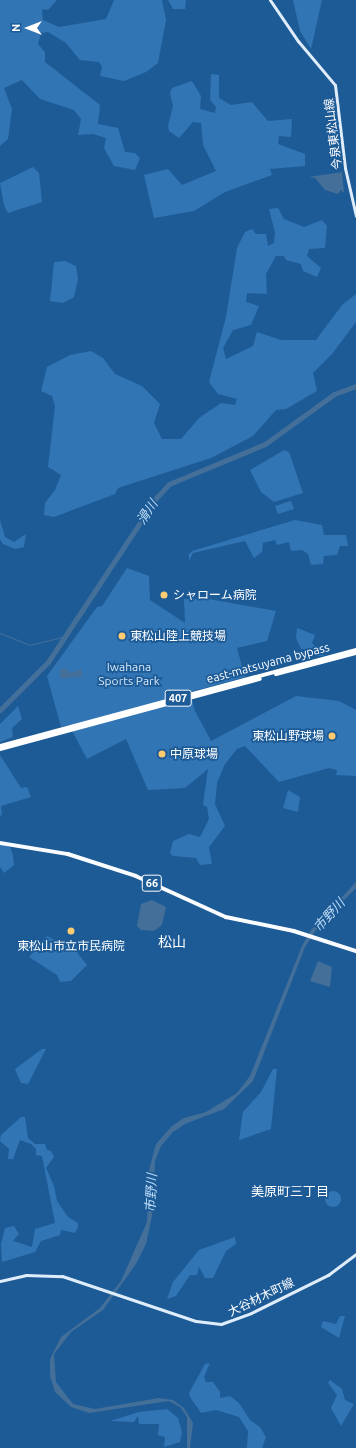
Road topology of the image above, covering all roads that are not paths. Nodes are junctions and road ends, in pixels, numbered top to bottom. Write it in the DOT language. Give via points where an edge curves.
graph roads {
  1 [pos="270,0"];
  2 [pos="356,216"];
  3 [pos="356,651"];
  4 [pos="0,748"];
  5 [pos="0,842"];
  6 [pos="356,951"];
  7 [pos="356,1254"];
  8 [pos="0,1281"];
  1 -- 2 [label="main road, 今泉東松山線" via="294,35 335,85 347,175"];
  3 -- 4 [label="highway, east-matsuyama bypass / 407"];
  5 -- 6 [label="main road, 66" via="68,854 136,876 226,917 301,933"];
  7 -- 8 [label="main road, 大谷材木町線" via="328,1275 226,1323 196,1321 122,1295 53,1275 21,1275"];
}
